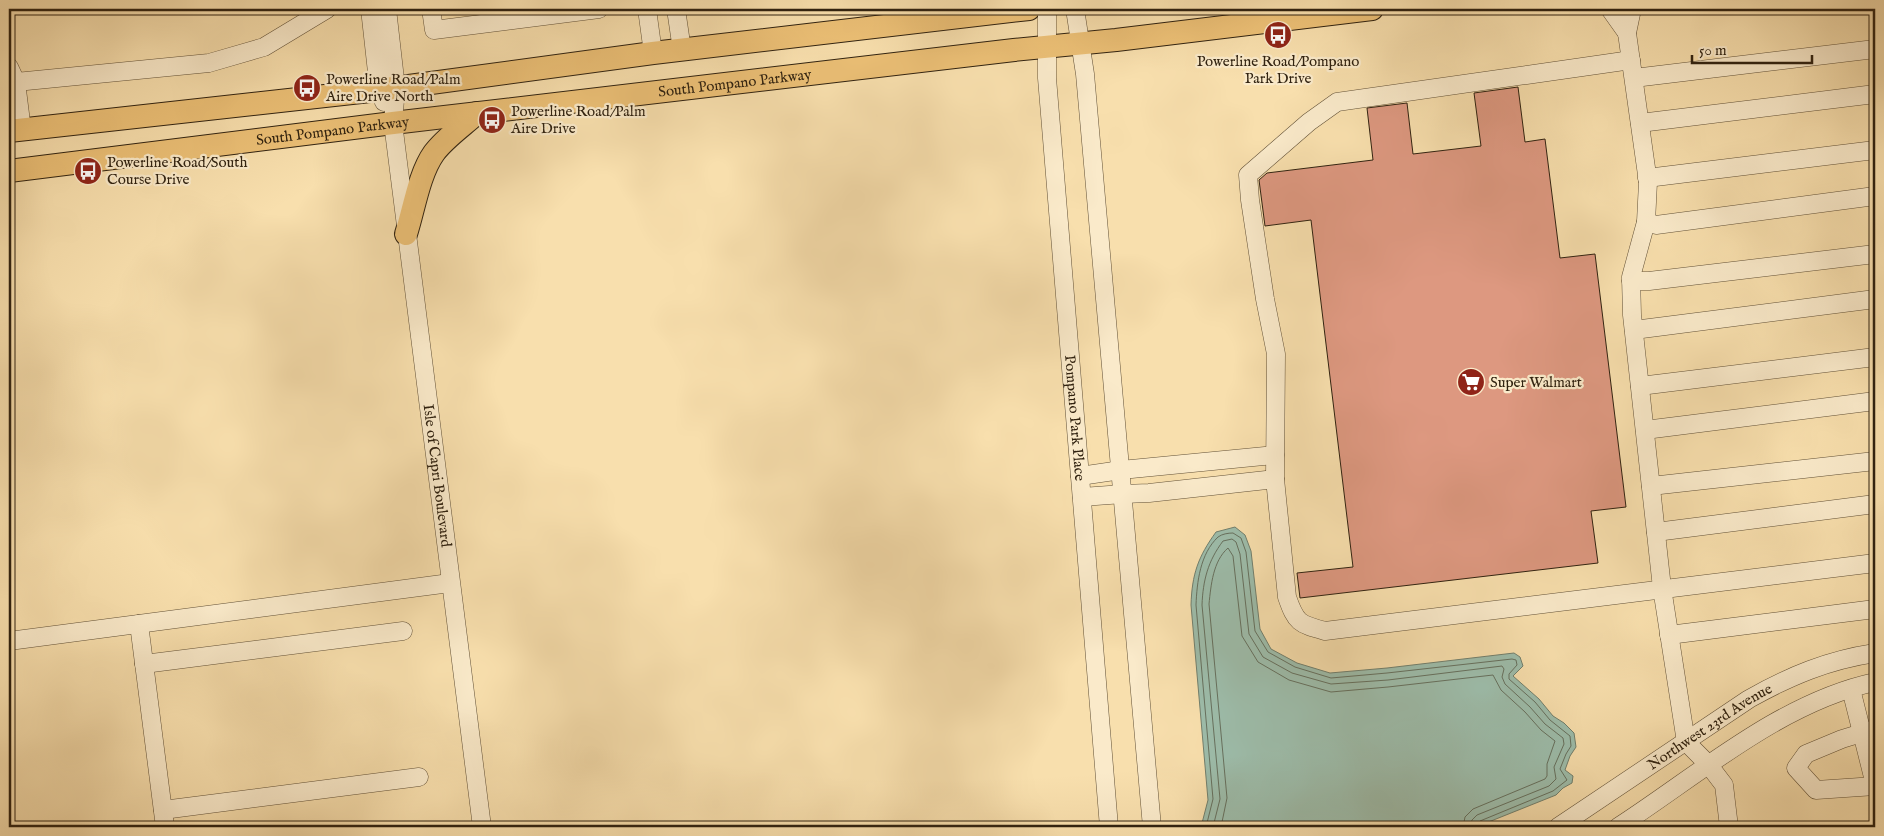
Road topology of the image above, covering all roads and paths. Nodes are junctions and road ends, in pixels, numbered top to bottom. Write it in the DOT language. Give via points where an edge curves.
graph roads {
  1 [pos="327,9"];
  2 [pos="370,9"];
  3 [pos="387,9"];
  4 [pos="431,9"];
  5 [pos="599,9"];
  6 [pos="647,9"];
  7 [pos="676,9"];
  8 [pos="1020,9"];
  9 [pos="1047,9"];
  10 [pos="1075,9"];
  11 [pos="1372,9"];
  12 [pos="1610,9"];
  13 [pos="1632,9"];
  14 [pos="938,14"];
  15 [pos="1627,33"];
  16 [pos="1080,44"];
  17 [pos="1046,47"];
  18 [pos="1875,49"];
  19 [pos="682,50"];
  20 [pos="653,53"];
  21 [pos="1631,60"];
  22 [pos="12,75"];
  23 [pos="1634,78"];
  24 [pos="387,89"];
  25 [pos="1875,94"];
  26 [pos="477,113"];
  27 [pos="393,123"];
  28 [pos="1640,123"];
  29 [pos="13,134"];
  30 [pos="1875,150"];
  31 [pos="9,171"];
  32 [pos="1647,178"];
  33 [pos="1875,196"];
  34 [pos="1646,222"];
  35 [pos="406,234"];
  36 [pos="1875,254"];
  37 [pos="1631,282"];
  38 [pos="1875,299"];
  39 [pos="1634,330"];
  40 [pos="1875,358"];
  41 [pos="1640,386"];
  42 [pos="1875,401"];
  43 [pos="1645,430"];
  44 [pos="1275,455"];
  45 [pos="1875,461"];
  46 [pos="1121,470"];
  47 [pos="1080,476"];
  48 [pos="1275,479"];
  49 [pos="1651,486"];
  50 [pos="1123,494"];
  51 [pos="1082,497"];
  52 [pos="1875,504"];
  53 [pos="1656,532"];
  54 [pos="1875,563"];
  55 [pos="450,583"];
  56 [pos="1662,588"];
  57 [pos="1875,609"];
  58 [pos="139,624"];
  59 [pos="402,631"];
  60 [pos="1669,635"];
  61 [pos="9,641"];
  62 [pos="1875,653"];
  63 [pos="144,664"];
  64 [pos="1875,682"];
  65 [pos="1851,689"];
  66 [pos="1869,731"];
  67 [pos="1686,742"];
  68 [pos="1708,764"];
  69 [pos="419,777"];
  70 [pos="1875,786"];
  71 [pos="164,819"];
  72 [pos="482,827"];
  73 [pos="1109,827"];
  74 [pos="1152,827"];
  75 [pos="1558,827"];
  76 [pos="1618,827"];
  77 [pos="1729,827"];
  1 -- 22 [label="street" via="264,47 209,63"];
  2 -- 24 [label="street"];
  3 -- 24 [label="street"];
  4 -- 5 [label="street" via="434,30"];
  6 -- 20 [label="street"];
  7 -- 19 [label="street"];
  8 -- 14 [label="main road"];
  9 -- 17 [label="street, Pompano Park Place"];
  10 -- 16 [label="street"];
  11 -- 16 [label="main road, South Pompano Parkway"];
  12 -- 15 [label="street"];
  13 -- 15 [label="street"];
  14 -- 19 [label="main road"];
  15 -- 21 [label="street"];
  16 -- 17 [label="main road, South Pompano Parkway"];
  16 -- 46 [label="street"];
  17 -- 26 [label="main road, South Pompano Parkway"];
  17 -- 47 [label="street, Pompano Park Place"];
  18 -- 23 [label="street"];
  19 -- 20 [label="main road"];
  20 -- 24 [label="main road"];
  21 -- 23 [label="street"];
  21 -- 44 [label="street" via="1337,102 1248,175 1276,354"];
  22 -- 29 [label="street"];
  23 -- 28 [label="street"];
  24 -- 27 [label="street, Isle of Capri Boulevard"];
  24 -- 29 [label="main road"];
  25 -- 28 [label="street"];
  26 -- 27 [label="main road, South Pompano Parkway"];
  26 -- 35 [label="main road" via="434,154 424,172"];
  27 -- 31 [label="main road, South Pompano Parkway"];
  27 -- 35 [label="street, Isle of Capri Boulevard"];
  28 -- 32 [label="street"];
  30 -- 32 [label="street"];
  32 -- 34 [label="street"];
  33 -- 34 [label="street" via="1656,225"];
  34 -- 37 [label="street"];
  35 -- 55 [label="street, Isle of Capri Boulevard"];
  36 -- 37 [label="street"];
  37 -- 39 [label="street"];
  38 -- 39 [label="street"];
  39 -- 41 [label="street"];
  40 -- 41 [label="street"];
  41 -- 43 [label="street"];
  42 -- 43 [label="street"];
  43 -- 49 [label="street"];
  44 -- 46 [label="street"];
  44 -- 48 [label="street"];
  45 -- 49 [label="street"];
  46 -- 47 [label="street"];
  46 -- 50 [label="street"];
  47 -- 51 [label="street, Pompano Park Place"];
  48 -- 50 [label="street" via="1149,494"];
  48 -- 56 [label="street" via="1287,597 1293,614 1303,625 1325,631"];
  49 -- 53 [label="street"];
  50 -- 51 [label="street"];
  50 -- 74 [label="street"];
  51 -- 73 [label="street, Pompano Park Place"];
  52 -- 53 [label="street"];
  53 -- 56 [label="street"];
  54 -- 56 [label="street"];
  55 -- 58 [label="street"];
  55 -- 72 [label="street, Isle of Capri Boulevard"];
  56 -- 60 [label="street"];
  57 -- 60 [label="street"];
  58 -- 61 [label="street"];
  58 -- 63 [label="street"];
  59 -- 63 [label="street"];
  60 -- 67 [label="street"];
  62 -- 67 [label="street, Northwest 23rd Avenue" via="1817,666 1780,681"];
  63 -- 71 [label="street"];
  64 -- 65 [label="street, Northwest 23rd Avenue"];
  65 -- 66 [label="street"];
  65 -- 68 [label="street, Northwest 23rd Avenue" via="1814,703"];
  66 -- 70 [label="street"];
  66 -- 70 [label="street" via="1806,754 1796,768 1816,790"];
  67 -- 68 [label="street"];
  67 -- 75 [label="street, Northwest 23rd Avenue"];
  68 -- 76 [label="street, Northwest 23rd Avenue"];
  68 -- 77 [label="street" via="1724,785"];
  69 -- 71 [label="street"];
}
